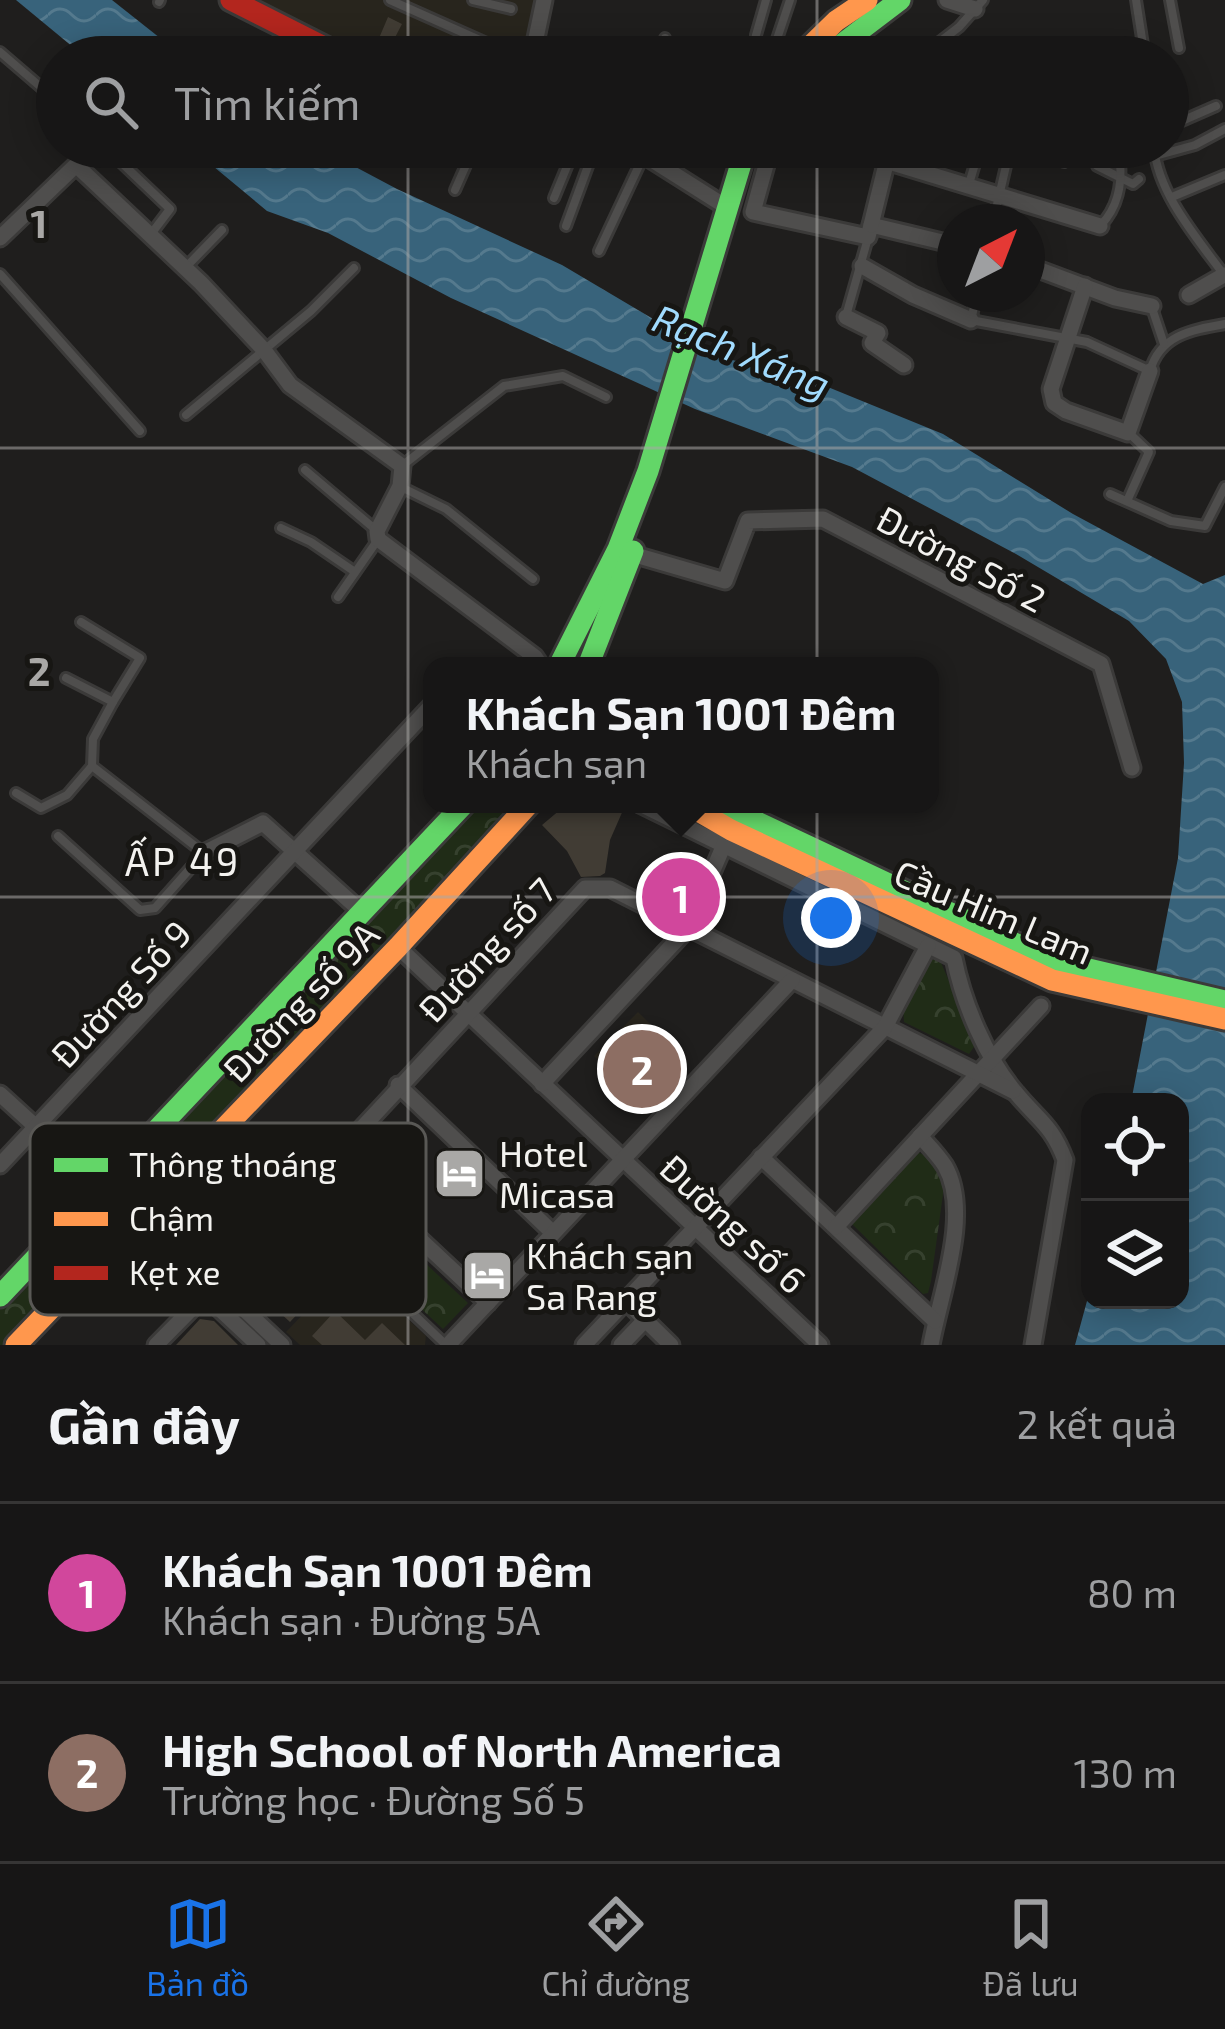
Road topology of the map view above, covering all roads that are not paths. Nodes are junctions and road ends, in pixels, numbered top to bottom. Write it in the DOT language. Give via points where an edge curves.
graph roads {
  1 [pos="230,0"];
  2 [pos="390,0"];
  3 [pos="473,0"];
  4 [pos="544,0"];
  5 [pos="766,0"];
  6 [pos="790,0"];
  7 [pos="867,0"];
  8 [pos="900,0"];
  9 [pos="947,0"];
  10 [pos="1136,0"];
  11 [pos="1170,0"];
  12 [pos="979,5"];
  13 [pos="511,9"];
  14 [pos="756,35"];
  15 [pos="287,36"];
  16 [pos="471,36"];
  17 [pos="536,36"];
  18 [pos="778,36"];
  19 [pos="821,36"];
  20 [pos="853,36"];
  21 [pos="944,36"];
  22 [pos="1142,36"];
  23 [pos="1177,36"];
  24 [pos="0,52"];
  25 [pos="36,83"];
  26 [pos="1216,106"];
  27 [pos="1189,118"];
  28 [pos="1225,129"];
  29 [pos="1189,146"];
  30 [pos="73,168"];
  31 [pos="79,168"];
  32 [pos="127,168"];
  33 [pos="465,168"];
  34 [pos="566,168"];
  35 [pos="587,168"];
  36 [pos="638,168"];
  37 [pos="665,168"];
  38 [pos="734,168"];
  39 [pos="743,168"];
  40 [pos="751,168"];
  41 [pos="762,168"];
  42 [pos="881,168"];
  43 [pos="922,168"];
  44 [pos="974,168"];
  45 [pos="1004,168"];
  46 [pos="1101,168"];
  47 [pos="1120,168"];
  48 [pos="1156,168"];
  49 [pos="1225,175"];
  50 [pos="744,177"];
  51 [pos="1123,178"];
  52 [pos="1139,179"];
  53 [pos="969,184"];
  54 [pos="455,190"];
  55 [pos="999,193"];
  56 [pos="1172,197"];
  57 [pos="554,198"];
  58 [pos="720,203"];
  59 [pos="997,204"];
  60 [pos="566,226"];
  61 [pos="1100,226"];
  62 [pos="222,230"];
  63 [pos="869,231"];
  64 [pos="151,234"];
  65 [pos="0,238"];
  66 [pos="937,242"];
  67 [pos="599,251"];
  68 [pos="703,254"];
  69 [pos="862,266"];
  70 [pos="186,267"];
  71 [pos="354,268"];
  72 [pos="1045,272"];
  73 [pos="0,274"];
  74 [pos="1224,276"];
  75 [pos="1085,286"];
  76 [pos="1189,296"];
  77 [pos="1152,306"];
  78 [pos="973,312"];
  79 [pos="846,317"];
  80 [pos="971,320"];
  81 [pos="1225,324"];
  82 [pos="1068,339"];
  83 [pos="1164,344"];
  84 [pos="264,350"];
  85 [pos="904,365"];
  86 [pos="1150,371"];
  87 [pos="606,397"];
  88 [pos="186,415"];
  89 [pos="140,431"];
  90 [pos="1130,432"];
  91 [pos="402,466"];
  92 [pos="305,470"];
  93 [pos="654,473"];
  94 [pos="400,486"];
  95 [pos="1225,487"];
  96 [pos="1109,494"];
  97 [pos="1127,501"];
  98 [pos="280,528"];
  99 [pos="378,535"];
  100 [pos="632,554"];
  101 [pos="355,572"];
  102 [pos="533,579"];
  103 [pos="338,597"];
  104 [pos="81,622"];
  105 [pos="536,657"];
  106 [pos="564,657"];
  107 [pos="592,657"];
  108 [pos="66,678"];
  109 [pos="113,702"];
  110 [pos="423,715"];
  111 [pos="92,766"];
  112 [pos="1132,768"];
  113 [pos="16,793"];
  114 [pos="456,813"];
  115 [pos="521,813"];
  116 [pos="663,813"];
  117 [pos="697,813"];
  118 [pos="734,813"];
  119 [pos="58,836"];
  120 [pos="728,838"];
  121 [pos="295,851"];
  122 [pos="204,853"];
  123 [pos="816,859"];
  124 [pos="364,914"];
  125 [pos="688,928"];
  126 [pos="928,946"];
  127 [pos="398,947"];
  128 [pos="792,980"];
  129 [pos="1225,1000"];
  130 [pos="1041,1006"];
  131 [pos="467,1012"];
  132 [pos="1225,1019"];
  133 [pos="885,1027"];
  134 [pos="993,1058"];
  135 [pos="978,1073"];
  136 [pos="542,1084"];
  137 [pos="398,1085"];
  138 [pos="1013,1091"];
  139 [pos="0,1094"];
  140 [pos="32,1123"];
  141 [pos="40,1123"];
  142 [pos="164,1123"];
  143 [pos="228,1123"];
  144 [pos="364,1123"];
  145 [pos="30,1133"];
  146 [pos="920,1136"];
  147 [pos="761,1157"];
  148 [pos="622,1160"];
  149 [pos="0,1165"];
  150 [pos="836,1227"];
  151 [pos="695,1228"];
  152 [pos="554,1233"];
  153 [pos="426,1245"];
  154 [pos="30,1264"];
  155 [pos="0,1296"];
  156 [pos="626,1301"];
  157 [pos="488,1303"];
  158 [pos="45,1315"];
  159 [pos="183,1315"];
  160 [pos="232,1315"];
  161 [pos="244,1315"];
  162 [pos="415,1315"];
  163 [pos="645,1320"];
  164 [pos="935,1321"];
  165 [pos="16,1345"];
  166 [pos="155,1345"];
  167 [pos="258,1345"];
  168 [pos="282,1345"];
  169 [pos="447,1345"];
  170 [pos="584,1345"];
  171 [pos="621,1345"];
  172 [pos="671,1345"];
  173 [pos="820,1345"];
  174 [pos="931,1345"];
  175 [pos="1033,1345"];
  1 -- 15 [label="main road"];
  2 -- 16 [label="lane"];
  3 -- 13 [label="lane"];
  4 -- 17 [label="street"];
  5 -- 14 [label="lane"];
  6 -- 18 [label="lane"];
  7 -- 19 [label="main road"];
  8 -- 20 [label="main road"];
  9 -- 12 [label="street"];
  10 -- 22 [label="lane"];
  11 -- 23 [label="lane"];
  12 -- 21 [label="lane"];
  24 -- 25 [label="lane"];
  26 -- 27 [label="lane"];
  28 -- 29 [label="lane"];
  30 -- 65 [label="street"];
  31 -- 64 [label="street"];
  32 -- 64 [label="lane" via="170,209"];
  33 -- 54 [label="lane"];
  34 -- 57 [label="lane"];
  35 -- 60 [label="lane"];
  36 -- 67 [label="lane"];
  37 -- 58 [label="street"];
  38 -- 58 [label="street"];
  39 -- 50 [label="main road"];
  40 -- 50 [label="main road"];
  41 -- 63 [label="street" via="753,212"];
  42 -- 63 [label="street"];
  43 -- 53 [label="street"];
  44 -- 53 [label="lane"];
  45 -- 55 [label="lane"];
  46 -- 51 [label="lane"];
  47 -- 51 [label="lane"];
  48 -- 56 [label="lane"];
  49 -- 56 [label="lane"];
  50 -- 93 [label="main road"];
  51 -- 52 [label="lane"];
  51 -- 61 [label="lane"];
  53 -- 55 [label="street"];
  55 -- 59 [label="lane"];
  55 -- 61 [label="street"];
  56 -- 74 [label="lane"];
  58 -- 68 [label="street"];
  62 -- 70 [label="lane"];
  63 -- 66 [label="street"];
  63 -- 69 [label="lane"];
  64 -- 70 [label="street"];
  69 -- 79 [label="lane"];
  69 -- 80 [label="street"];
  70 -- 84 [label="street"];
  71 -- 84 [label="lane"];
  72 -- 75 [label="street"];
  73 -- 89 [label="lane"];
  74 -- 76 [label="street"];
  75 -- 77 [label="street"];
  75 -- 82 [label="street"];
  77 -- 83 [label="lane"];
  78 -- 80 [label="lane"];
  79 -- 85 [label="street" via="878,333 872,344"];
  80 -- 82 [label="lane"];
  81 -- 83 [label="lane"];
  82 -- 86 [label="lane"];
  82 -- 90 [label="street" via="1054,403"];
  83 -- 86 [label="lane"];
  84 -- 88 [label="lane"];
  84 -- 91 [label="street" via="290,385"];
  86 -- 90 [label="street"];
  87 -- 91 [label="lane" via="563,376 504,386"];
  90 -- 97 [label="lane" via="1149,452"];
  91 -- 94 [label="street"];
  92 -- 99 [label="lane"];
  93 -- 100 [label="main road"];
  93 -- 106 [label="main road"];
  94 -- 99 [label="street"];
  94 -- 102 [label="lane" via="446,509"];
  95 -- 97 [label="lane" via="1205,526"];
  96 -- 97 [label="lane"];
  98 -- 101 [label="lane"];
  99 -- 101 [label="lane"];
  99 -- 105 [label="street"];
  100 -- 107 [label="main road"];
  100 -- 112 [label="street, Đường Số 2" via="725,581 748,521 823,519 1101,664"];
  101 -- 103 [label="lane"];
  104 -- 109 [label="lane" via="140,658"];
  108 -- 109 [label="lane"];
  109 -- 111 [label="lane" via="94,739"];
  110 -- 121 [label="street, Đường Số 9"];
  111 -- 113 [label="lane" via="67,795 41,808"];
  111 -- 122 [label="lane"];
  114 -- 124 [label="main road, Đường số 9A"];
  115 -- 127 [label="main road, Đường số 9A"];
  116 -- 120 [label="street"];
  117 -- 120 [label="main road"];
  118 -- 123 [label="main road"];
  119 -- 122 [label="lane" via="140,910 154,908"];
  120 -- 123 [label="main road"];
  120 -- 125 [label="street"];
  120 -- 126 [label="street"];
  121 -- 122 [label="street" via="262,823"];
  121 -- 124 [label="street"];
  121 -- 141 [label="street, Đường Số 9"];
  123 -- 126 [label="street" via="806,885"];
  123 -- 129 [label="main road, Cầu Him Lam" via="1050,961"];
  123 -- 132 [label="main road, Cầu Him Lam" via="1052,980"];
  124 -- 142 [label="main road, Đường số 9A"];
  125 -- 128 [label="street, Đường số 7"];
  125 -- 131 [label="street, Đường số 7" via="610,888 585,888"];
  125 -- 136 [label="street"];
  126 -- 133 [label="street"];
  126 -- 134 [label="street" via="954,958"];
  127 -- 131 [label="street, Đường số 6"];
  127 -- 143 [label="main road, Đường số 9A"];
  128 -- 133 [label="street, Đường số 7"];
  128 -- 148 [label="street"];
  130 -- 134 [label="street"];
  131 -- 136 [label="street, Đường số 6"];
  131 -- 137 [label="street, Đường số 7"];
  133 -- 135 [label="street, Đường số 7"];
  133 -- 147 [label="street"];
  134 -- 135 [label="street"];
  134 -- 138 [label="street"];
  135 -- 138 [label="street, Đường số 7"];
  135 -- 146 [label="street"];
  136 -- 148 [label="street, Đường số 6"];
  137 -- 144 [label="street, Đường số 7"];
  137 -- 152 [label="street"];
  138 -- 175 [label="street" via="1055,1134 1065,1160"];
  139 -- 140 [label="street"];
  145 -- 149 [label="street, Đường Số 9"];
  146 -- 150 [label="street"];
  146 -- 164 [label="street" via="956,1197"];
  147 -- 150 [label="street"];
  147 -- 151 [label="street"];
  148 -- 151 [label="street, Đường số 6"];
  148 -- 152 [label="street"];
  150 -- 164 [label="street"];
  151 -- 156 [label="street"];
  151 -- 173 [label="street, Đường số 6"];
  152 -- 157 [label="street"];
  153 -- 157 [label="street"];
  154 -- 155 [label="main road, Đường số 9A"];
  156 -- 163 [label="street"];
  156 -- 170 [label="street"];
  157 -- 169 [label="street"];
  158 -- 165 [label="main road, Đường số 9A"];
  159 -- 166 [label="street"];
  160 -- 167 [label="street"];
  161 -- 168 [label="street"];
  162 -- 169 [label="lane"];
  163 -- 171 [label="street"];
  163 -- 172 [label="street"];
  164 -- 174 [label="street"];
}
